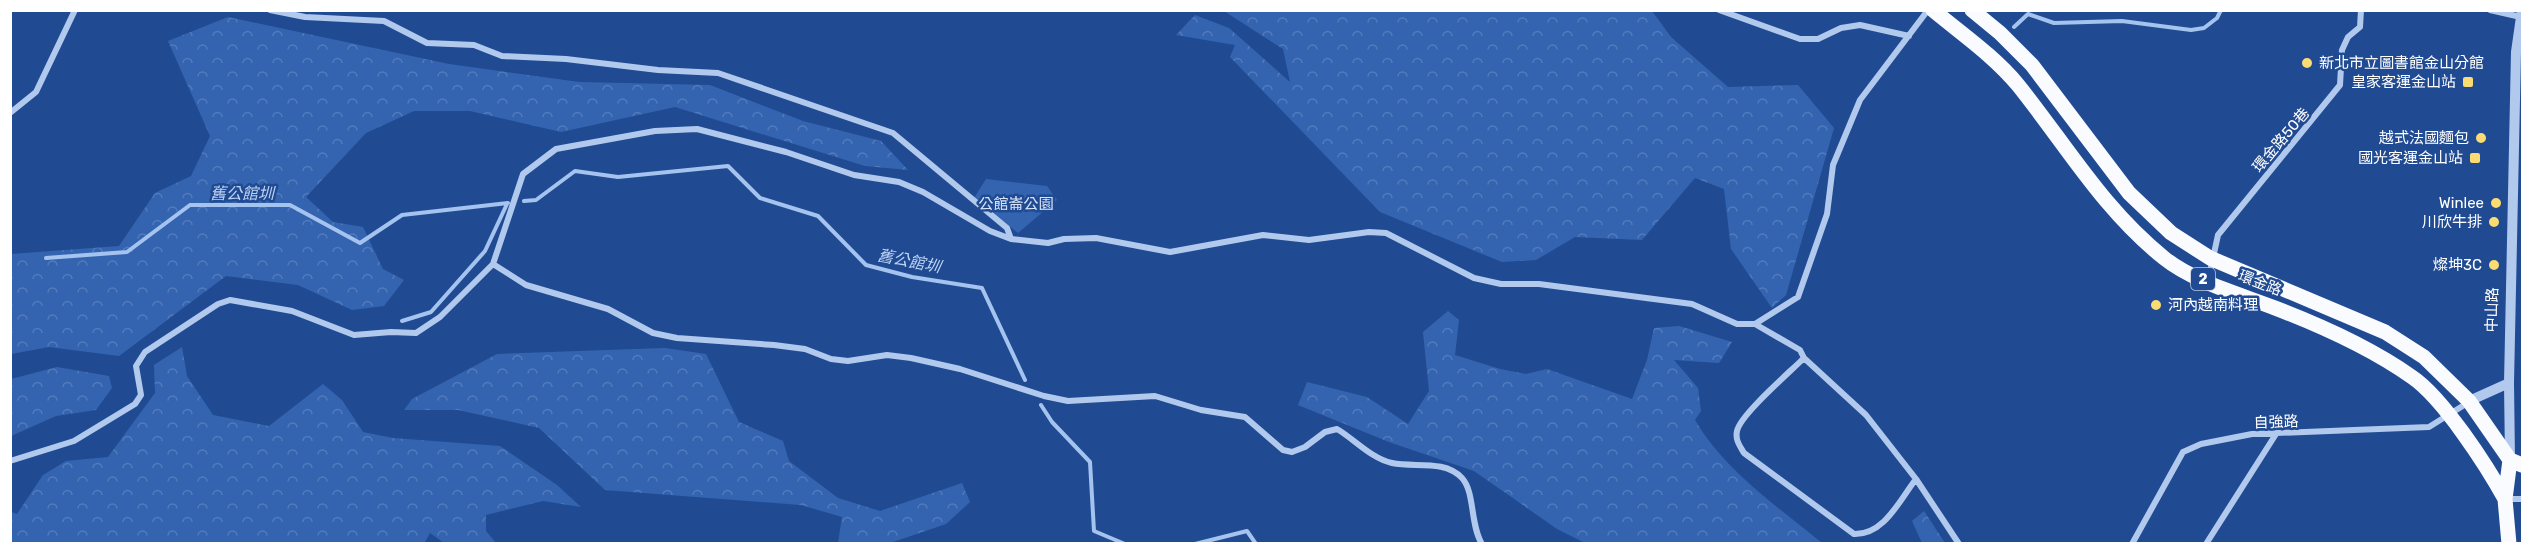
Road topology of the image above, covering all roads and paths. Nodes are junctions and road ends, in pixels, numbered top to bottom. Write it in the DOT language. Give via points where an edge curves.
graph roads {
  1 [pos="75,10"];
  2 [pos="270,10"];
  3 [pos="1719,10"];
  4 [pos="1928,10"];
  5 [pos="1933,10"];
  6 [pos="1972,10"];
  7 [pos="2361,10"];
  8 [pos="2490,10"];
  9 [pos="2522,10"];
  10 [pos="2522,18"];
  11 [pos="1910,36"];
  12 [pos="10,113"];
  13 [pos="1011,239"];
  14 [pos="2213,260"];
  15 [pos="493,264"];
  16 [pos="2208,282"];
  17 [pos="1755,324"];
  18 [pos="1804,358"];
  19 [pos="2509,382"];
  20 [pos="2469,401"];
  21 [pos="2449,416"];
  22 [pos="2276,434"];
  23 [pos="10,461"];
  24 [pos="2516,463"];
  25 [pos="1916,479"];
  26 [pos="2505,499"];
  27 [pos="2523,500"];
  28 [pos="1482,543"];
  29 [pos="1959,543"];
  30 [pos="2132,543"];
  31 [pos="2206,543"];
  32 [pos="2509,543"];
  1 -- 12 [label="street" via="36,92"];
  2 -- 13 [label="street" via="305,17 384,21 427,42 474,45 502,56 718,73 893,133 1007,228"];
  3 -- 11 [label="street" via="1800,39 1818,39 1840,28 1860,25"];
  4 -- 11 [label="street"];
  5 -- 16 [label="main road, 環金路 / 2" via="2017,84 2113,212 2166,259"];
  6 -- 14 [label="main road, 環金路 / 2" via="2031,65 2129,193 2171,233"];
  7 -- 14 [label="street, 環金路50巷" via="2360,27 2348,37 2342,50 2340,85 2218,235"];
  8 -- 10 [label="street"];
  9 -- 10 [label="street, 中山路"];
  10 -- 19 [label="street, 中山路" via="2516,52"];
  11 -- 17 [label="street" via="1860,100 1833,165 1827,214 1798,297"];
  13 -- 15 [label="street" via="898,182 854,175 697,129 655,131 556,149 523,174"];
  13 -- 17 [label="street" via="1048,243 1096,238 1170,252 1263,235 1309,240 1386,233 1474,278 1692,304 1737,324"];
  14 -- 16 [label="street, 環金路50巷"];
  14 -- 20 [label="main road, 環金路 / 2" via="2385,332 2424,357"];
  15 -- 23 [label="street" via="440,317 416,333 354,335 292,310 230,300 218,304 145,352 136,366 141,394 135,404 74,441"];
  15 -- 28 [label="street" via="525,285 608,309 653,333 677,338 774,345 848,361 887,355 911,358 1068,401 1155,396 1201,410 1245,417 1283,450 1292,452 1337,429 1382,460 1434,466 1451,470 1463,479 1473,525"];
  16 -- 21 [label="main road, 環金路 / 2" via="2313,323 2377,356 2414,378"];
  17 -- 18 [label="street" via="1800,350"];
  18 -- 25 [label="street" via="1866,415"];
  18 -- 25 [label="street" via="1744,417 1737,430 1737,441 1744,453 1854,534 1876,529"];
  19 -- 20 [label="street"];
  19 -- 24 [label="street, 中山路"];
  20 -- 21 [label="street, 自強路"];
  20 -- 24 [label="main road, 環金路 / 2"];
  21 -- 22 [label="street, 自強路" via="2429,427"];
  21 -- 26 [label="main road, 環金路 / 2"];
  22 -- 30 [label="street, 自強路" via="2252,434 2201,444 2183,453"];
  22 -- 31 [label="street"];
  24 -- 26 [label="main road"];
  25 -- 29 [label="street"];
  26 -- 27 [label="street"];
  26 -- 32 [label="main road, 2"];
}
